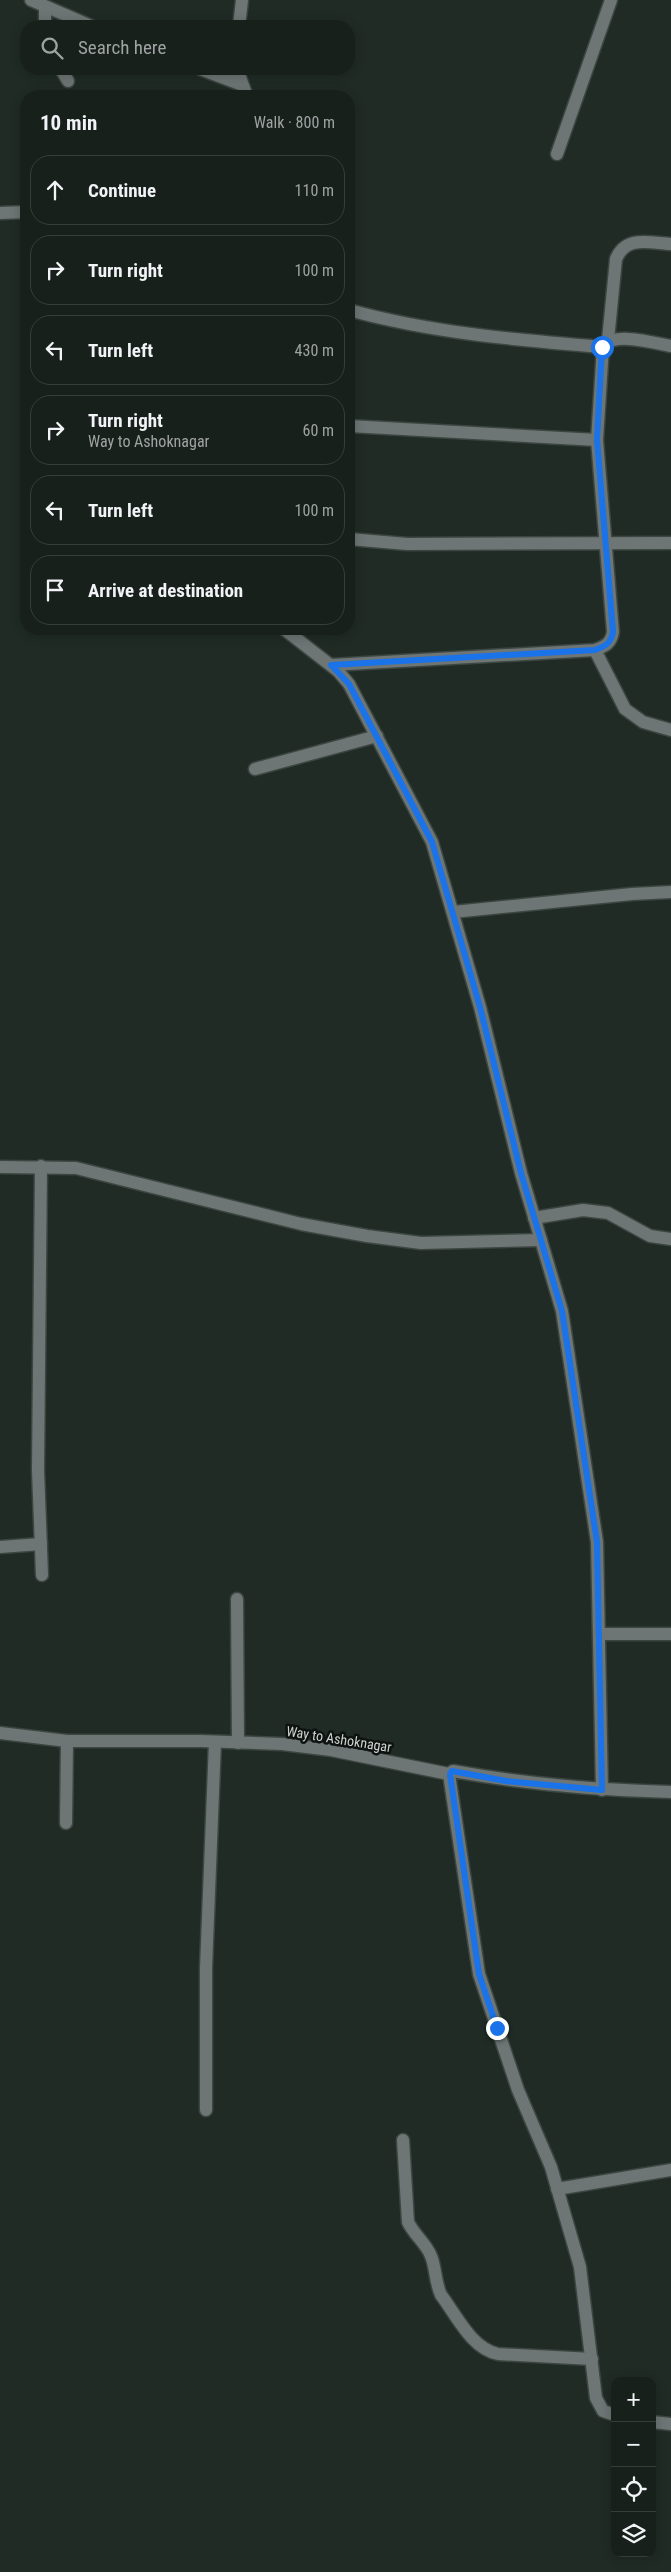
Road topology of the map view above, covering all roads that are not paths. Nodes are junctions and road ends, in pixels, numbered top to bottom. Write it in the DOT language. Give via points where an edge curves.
graph roads {
  1 [pos="31,0"];
  2 [pos="242,0"];
  3 [pos="611,0"];
  4 [pos="45,7"];
  5 [pos="46,20"];
  6 [pos="76,20"];
  7 [pos="240,20"];
  8 [pos="64,75"];
  9 [pos="212,75"];
  10 [pos="239,75"];
  11 [pos="68,81"];
  12 [pos="243,90"];
  13 [pos="245,90"];
  14 [pos="558,154"];
  15 [pos="0,212"];
  16 [pos="20,212"];
  17 [pos="671,244"];
  18 [pos="355,311"];
  19 [pos="605,344"];
  20 [pos="671,346"];
  21 [pos="355,426"];
  22 [pos="597,440"];
  23 [pos="355,540"];
  24 [pos="606,544"];
  25 [pos="671,544"];
  26 [pos="292,635"];
  27 [pos="595,650"];
  28 [pos="331,665"];
  29 [pos="671,730"];
  30 [pos="377,736"];
  31 [pos="255,769"];
  32 [pos="671,892"];
  33 [pos="452,912"];
  34 [pos="41,1166"];
  35 [pos="0,1167"];
  36 [pos="534,1218"];
  37 [pos="671,1239"];
  38 [pos="541,1240"];
  39 [pos="41,1544"];
  40 [pos="0,1547"];
  41 [pos="42,1575"];
  42 [pos="236,1599"];
  43 [pos="600,1634"];
  44 [pos="671,1634"];
  45 [pos="0,1733"];
  46 [pos="67,1741"];
  47 [pos="215,1742"];
  48 [pos="238,1743"];
  49 [pos="450,1774"];
  50 [pos="602,1790"];
  51 [pos="671,1792"];
  52 [pos="66,1823"];
  53 [pos="206,2110"];
  54 [pos="403,2140"];
  55 [pos="671,2170"];
  56 [pos="558,2189"];
  57 [pos="592,2359"];
  58 [pos="611,2413"];
  59 [pos="656,2422"];
  60 [pos="671,2424"];
  1 -- 4 [label="street"];
  2 -- 7 [label="street"];
  3 -- 14 [label="street"];
  4 -- 5 [label="street"];
  4 -- 6 [label="street"];
  8 -- 11 [label="street"];
  9 -- 12 [label="street"];
  10 -- 13 [label="street"];
  15 -- 16 [label="street"];
  17 -- 19 [label="street" via="635,242 625,245 620,251 616,259"];
  18 -- 19 [label="street" via="437,329 520,340"];
  19 -- 20 [label="street" via="617,338"];
  19 -- 22 [label="street"];
  21 -- 22 [label="street"];
  22 -- 24 [label="street"];
  23 -- 24 [label="street" via="407,544"];
  24 -- 25 [label="street"];
  24 -- 27 [label="street" via="613,632 612,640"];
  26 -- 28 [label="street"];
  27 -- 28 [label="street"];
  27 -- 29 [label="street" via="625,709 643,722"];
  28 -- 30 [label="street" via="349,684"];
  30 -- 31 [label="street"];
  30 -- 33 [label="street" via="432,842"];
  32 -- 33 [label="street"];
  33 -- 36 [label="street"];
  34 -- 35 [label="street"];
  34 -- 38 [label="street" via="76,1168 301,1224 367,1236 421,1243"];
  34 -- 39 [label="street" via="38,1470"];
  36 -- 37 [label="street" via="583,1210 608,1213 650,1236"];
  36 -- 38 [label="street"];
  38 -- 43 [label="street" via="569,1347 597,1542"];
  39 -- 40 [label="street"];
  39 -- 41 [label="street"];
  42 -- 48 [label="street"];
  43 -- 44 [label="street"];
  43 -- 50 [label="street"];
  45 -- 46 [label="street, Way to Ashoknagar"];
  46 -- 47 [label="street, Way to Ashoknagar"];
  46 -- 52 [label="street"];
  47 -- 48 [label="street, Way to Ashoknagar"];
  47 -- 53 [label="street" via="206,1968"];
  48 -- 49 [label="street, Way to Ashoknagar" via="331,1750"];
  49 -- 50 [label="street, Way to Ashoknagar" via="452,1771 506,1781"];
  49 -- 56 [label="street" via="479,1974 518,2090"];
  50 -- 51 [label="street, Way to Ashoknagar"];
  54 -- 57 [label="street" via="408,2222 431,2256 441,2295 478,2346 498,2354"];
  55 -- 56 [label="street"];
  56 -- 57 [label="street" via="580,2267"];
  57 -- 58 [label="street" via="596,2398 600,2407"];
  59 -- 60 [label="street"];
}
